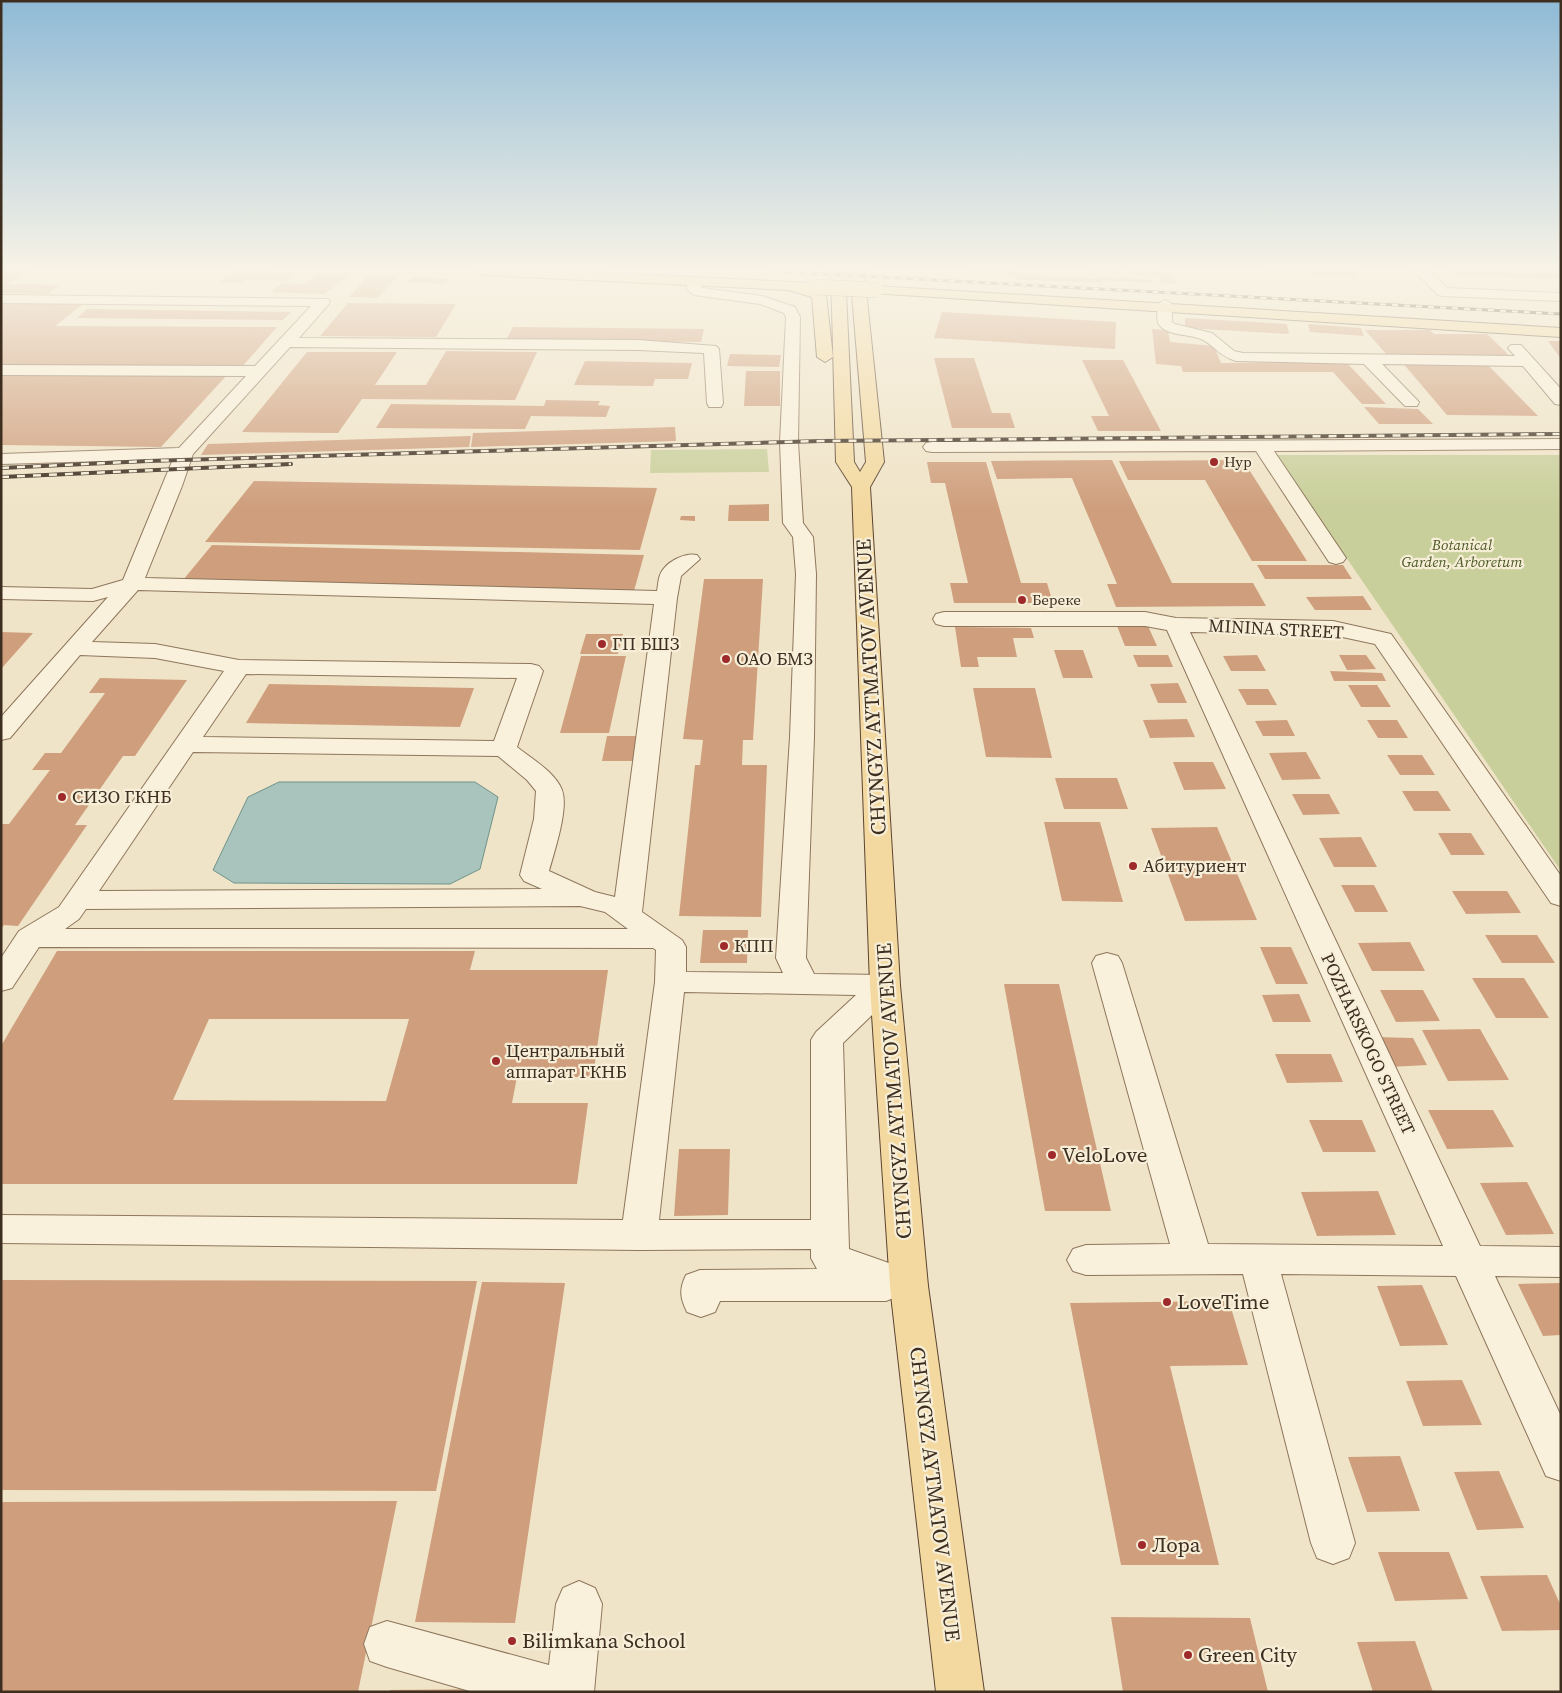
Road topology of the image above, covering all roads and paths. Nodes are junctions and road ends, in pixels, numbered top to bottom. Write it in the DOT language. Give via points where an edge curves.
graph roads {
  1 [pos="280,350"];
  2 [pos="711,350"];
  3 [pos="792,350"];
  4 [pos="825,350"];
  5 [pos="841,350"];
  6 [pos="865,350"];
  7 [pos="1224,350"];
  8 [pos="1518,350"];
  9 [pos="1369,360"];
  10 [pos="1528,361"];
  11 [pos="1,370"];
  12 [pos="260,371"];
  13 [pos="1561,400"];
  14 [pos="1412,402"];
  15 [pos="715,403"];
  16 [pos="885,404"];
  17 [pos="845,430"];
  18 [pos="873,430"];
  19 [pos="1561,444"];
  20 [pos="1261,445"];
  21 [pos="932,447"];
  22 [pos="184,453"];
  23 [pos="1,459"];
  24 [pos="861,488"];
  25 [pos="1336,558"];
  26 [pos="690,559"];
  27 [pos="132,584"];
  28 [pos="1,593"];
  29 [pos="666,598"];
  30 [pos="944,618"];
  31 [pos="1176,625"];
  32 [pos="74,648"];
  33 [pos="239,667"];
  34 [pos="1,733"];
  35 [pos="185,744"];
  36 [pos="504,749"];
  37 [pos="1561,897"];
  38 [pos="585,898"];
  39 [pos="78,900"];
  40 [pos="627,916"];
  41 [pos="30,938"];
  42 [pos="659,939"];
  43 [pos="1107,963"];
  44 [pos="1,981"];
  45 [pos="670,982"];
  46 [pos="804,985"];
  47 [pos="885,985"];
  48 [pos="1,1230"];
  49 [pos="828,1234"];
  50 [pos="639,1235"];
  51 [pos="1194,1258"];
  52 [pos="1258,1259"];
  53 [pos="1086,1260"];
  54 [pos="1468,1262"];
  55 [pos="1561,1262"];
  56 [pos="908,1286"];
  57 [pos="700,1301"];
  58 [pos="1561,1462"];
  59 [pos="1333,1543"];
  60 [pos="579,1604"];
  61 [pos="387,1644"];
  62 [pos="560,1692"];
  63 [pos="570,1692"];
  64 [pos="960,1692"];
  1 -- 12 [label="street"];
  2 -- 15 [label="street"];
  3 -- 46 [label="street" via="789,442 792,523 803,537 806,574 791,958"];
  4 -- 17 [label="main road" via="832,412"];
  5 -- 17 [label="main road, CHYNGYZ AYTMATOV AVENUE"];
  6 -- 18 [label="main road"];
  7 -- 9 [label="street" via="1242,358"];
  8 -- 10 [label="street"];
  9 -- 10 [label="street"];
  9 -- 14 [label="street"];
  10 -- 13 [label="street"];
  11 -- 12 [label="street"];
  12 -- 22 [label="street"];
  16 -- 18 [label="main road" via="884,413"];
  17 -- 24 [label="main road, CHYNGYZ AYTMATOV AVENUE" via="845,462"];
  18 -- 24 [label="main road" via="875,462"];
  19 -- 20 [label="street"];
  20 -- 21 [label="street"];
  20 -- 25 [label="street"];
  22 -- 23 [label="street"];
  22 -- 27 [label="street"];
  24 -- 47 [label="main road, CHYNGYZ AYTMATOV AVENUE"];
  26 -- 29 [label="street" via="671,574"];
  27 -- 28 [label="street" via="93,595"];
  27 -- 29 [label="street"];
  27 -- 32 [label="street"];
  29 -- 40 [label="street"];
  30 -- 31 [label="street, MININA STREET" via="1145,619"];
  31 -- 37 [label="street, MININA STREET" via="1333,628 1383,639"];
  31 -- 54 [label="street, POZHARSKOGO STREET"];
  32 -- 33 [label="street" via="154,651"];
  32 -- 34 [label="street"];
  33 -- 35 [label="street"];
  33 -- 36 [label="street" via="531,671"];
  35 -- 36 [label="street"];
  35 -- 39 [label="street"];
  36 -- 38 [label="street" via="542,780 550,792 534,874"];
  38 -- 39 [label="street"];
  38 -- 40 [label="street" via="615,906"];
  39 -- 41 [label="street" via="69,913"];
  40 -- 42 [label="street"];
  41 -- 42 [label="street"];
  41 -- 44 [label="street"];
  42 -- 45 [label="street" via="671,947"];
  43 -- 51 [label="street"];
  45 -- 46 [label="street"];
  45 -- 50 [label="street"];
  46 -- 47 [label="street"];
  47 -- 49 [label="street" via="827,1040"];
  47 -- 56 [label="main road, CHYNGYZ AYTMATOV AVENUE"];
  48 -- 50 [label="street"];
  49 -- 50 [label="street"];
  49 -- 56 [label="street" via="830,1258"];
  51 -- 52 [label="street"];
  51 -- 53 [label="street"];
  52 -- 54 [label="street"];
  52 -- 59 [label="street"];
  54 -- 55 [label="street"];
  54 -- 58 [label="street, POZHARSKOGO STREET"];
  56 -- 57 [label="street" via="700,1286"];
  56 -- 64 [label="main road, CHYNGYZ AYTMATOV AVENUE"];
  60 -- 63 [label="street"];
  61 -- 62 [label="street"];
}
